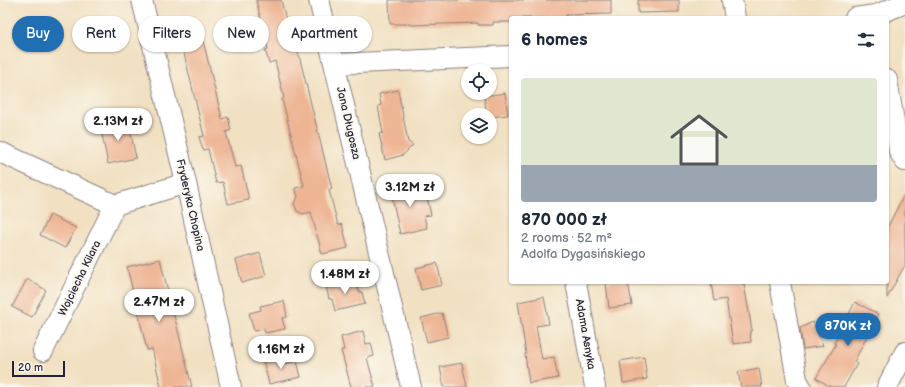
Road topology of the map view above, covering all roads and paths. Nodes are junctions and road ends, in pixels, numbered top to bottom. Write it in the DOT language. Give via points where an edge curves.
graph roads {
  1 [pos="142,0"];
  2 [pos="319,0"];
  3 [pos="732,0"];
  4 [pos="905,3"];
  5 [pos="735,16"];
  6 [pos="876,16"];
  7 [pos="509,56"];
  8 [pos="335,64"];
  9 [pos="889,92"];
  10 [pos="0,152"];
  11 [pos="905,161"];
  12 [pos="186,183"];
  13 [pos="115,205"];
  14 [pos="576,284"];
  15 [pos="780,284"];
  16 [pos="43,351"];
  17 [pos="905,352"];
  18 [pos="231,387"];
  19 [pos="411,387"];
  20 [pos="595,387"];
  21 [pos="801,387"];
  22 [pos="887,387"];
  1 -- 12 [label="street, Fryderyka Chopina"];
  2 -- 8 [label="street, Jana Długosza"];
  3 -- 5 [label="street"];
  4 -- 6 [label="street"];
  7 -- 8 [label="street"];
  8 -- 19 [label="street, Jana Długosza"];
  9 -- 11 [label="street" via="899,151"];
  10 -- 13 [label="street"];
  12 -- 13 [label="street"];
  12 -- 18 [label="street, Fryderyka Chopina"];
  13 -- 16 [label="street, Wojciecha Kilara"];
  14 -- 20 [label="street, Adama Asnyka"];
  15 -- 21 [label="street"];
  17 -- 22 [label="street"];
}
